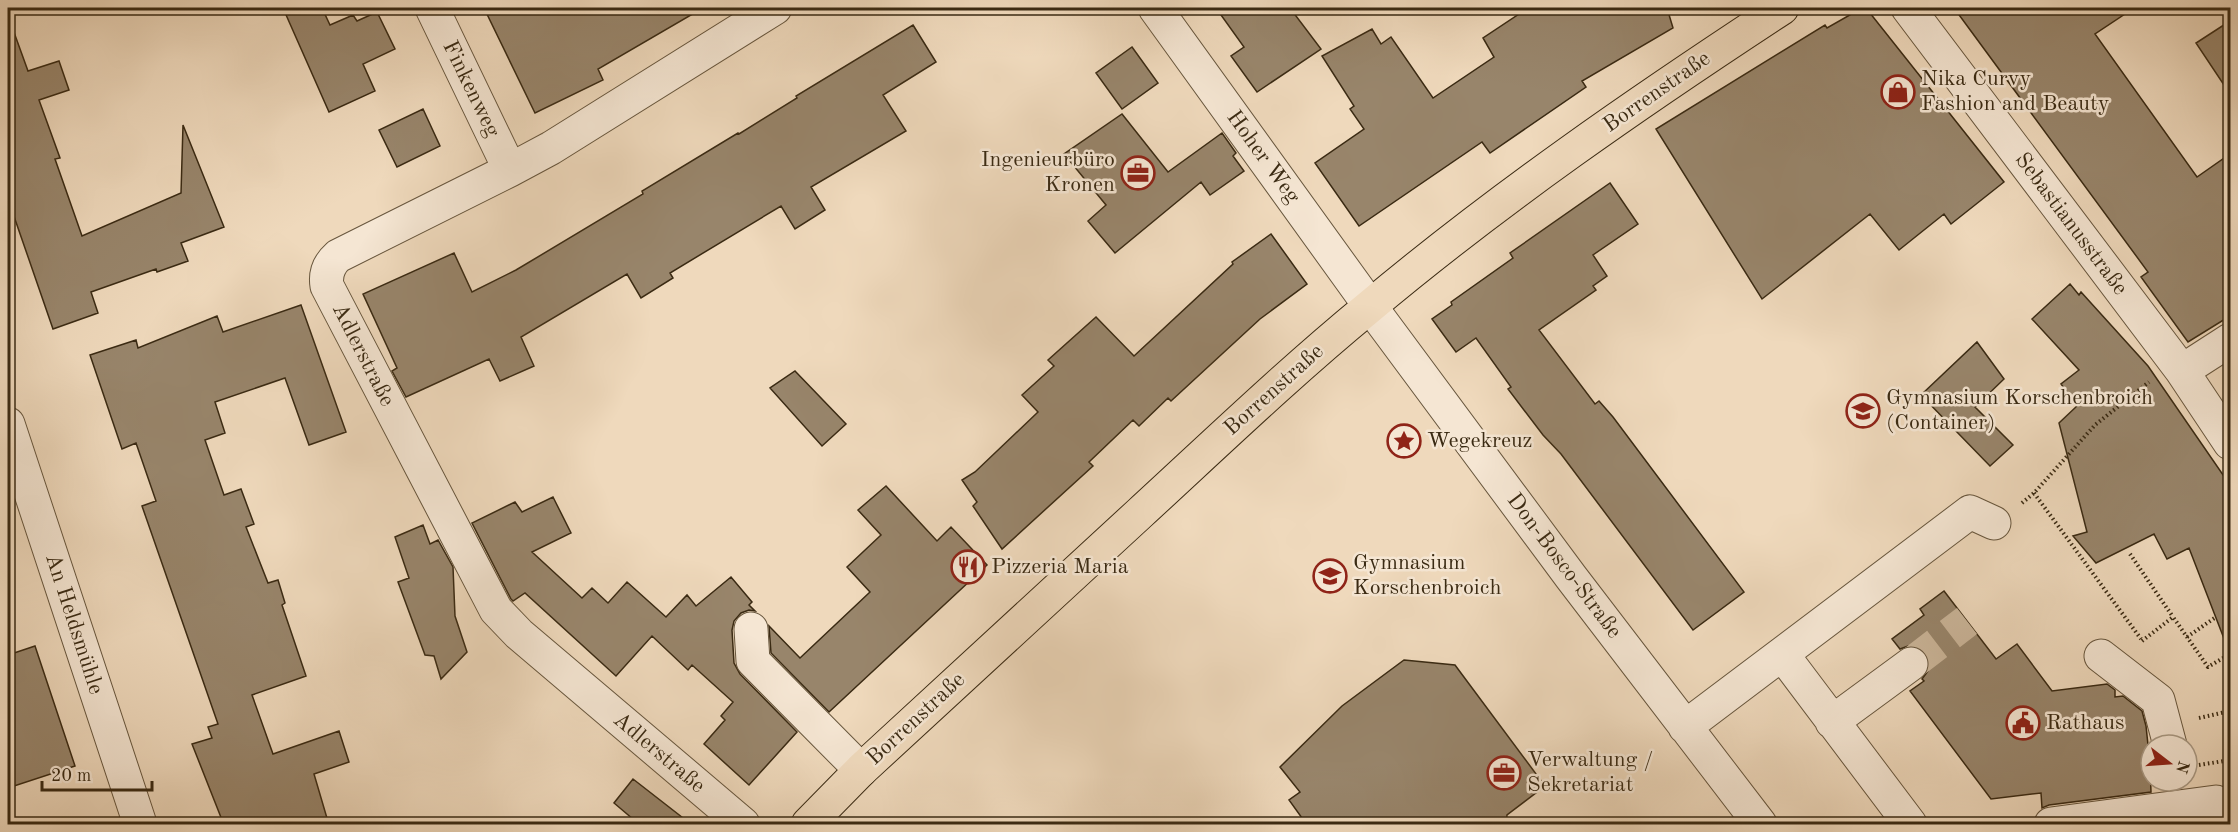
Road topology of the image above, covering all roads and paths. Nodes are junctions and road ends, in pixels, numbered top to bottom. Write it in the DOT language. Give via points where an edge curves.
graph roads {
  1 [pos="432,8"];
  2 [pos="775,8"];
  3 [pos="1155,8"];
  4 [pos="1782,8"];
  5 [pos="1908,8"];
  6 [pos="510,170"];
  7 [pos="1370,306"];
  8 [pos="2230,340"];
  9 [pos="2182,371"];
  10 [pos="8,424"];
  11 [pos="2230,443"];
  12 [pos="2034,494"];
  13 [pos="1994,523"];
  14 [pos="2130,554"];
  15 [pos="2173,617"];
  16 [pos="2216,617"];
  17 [pos="751,629"];
  18 [pos="2187,637"];
  19 [pos="2142,641"];
  20 [pos="2145,647"];
  21 [pos="1782,654"];
  22 [pos="2230,655"];
  23 [pos="2101,656"];
  24 [pos="1911,664"];
  25 [pos="1832,722"];
  26 [pos="1685,727"];
  27 [pos="2167,733"];
  28 [pos="2230,760"];
  29 [pos="2199,765"];
  30 [pos="861,770"];
  31 [pos="2216,802"];
  32 [pos="140,825"];
  33 [pos="743,825"];
  34 [pos="808,825"];
  35 [pos="1760,825"];
  36 [pos="1910,825"];
  37 [pos="2051,825"];
  1 -- 6 [label="street, Finkenweg"];
  2 -- 6 [label="street, Adlerstraße"];
  3 -- 7 [label="street, Hoher Weg"];
  4 -- 7 [label="main road, Borrenstraße" via="1560,160"];
  5 -- 9 [label="street, Sebastianusstraße"];
  6 -- 33 [label="street, Adlerstraße" via="338,256 329,267 327,286 503,619"];
  7 -- 26 [label="street, Don-Bosco-Straße"];
  7 -- 30 [label="main road, Borrenstraße"];
  8 -- 9 [label="street"];
  9 -- 11 [label="street, Sebastianusstraße"];
  9 -- 12 [label="path" via="2159,374 2095,425"];
  10 -- 32 [label="street, An Heldsmühle"];
  12 -- 13 [label="path"];
  12 -- 19 [label="path"];
  13 -- 21 [label="street" via="1970,512"];
  14 -- 15 [label="path"];
  15 -- 18 [label="path"];
  15 -- 19 [label="path"];
  16 -- 18 [label="path"];
  17 -- 30 [label="street" via="753,661"];
  18 -- 22 [label="path" via="2208,667"];
  19 -- 20 [label="path"];
  21 -- 25 [label="street"];
  21 -- 26 [label="street"];
  23 -- 27 [label="street" via="2158,700"];
  24 -- 25 [label="street"];
  25 -- 36 [label="street"];
  26 -- 35 [label="street, Don-Bosco-Straße"];
  28 -- 29 [label="path"];
  30 -- 34 [label="main road, Borrenstraße"];
  31 -- 37 [label="street"];
}
